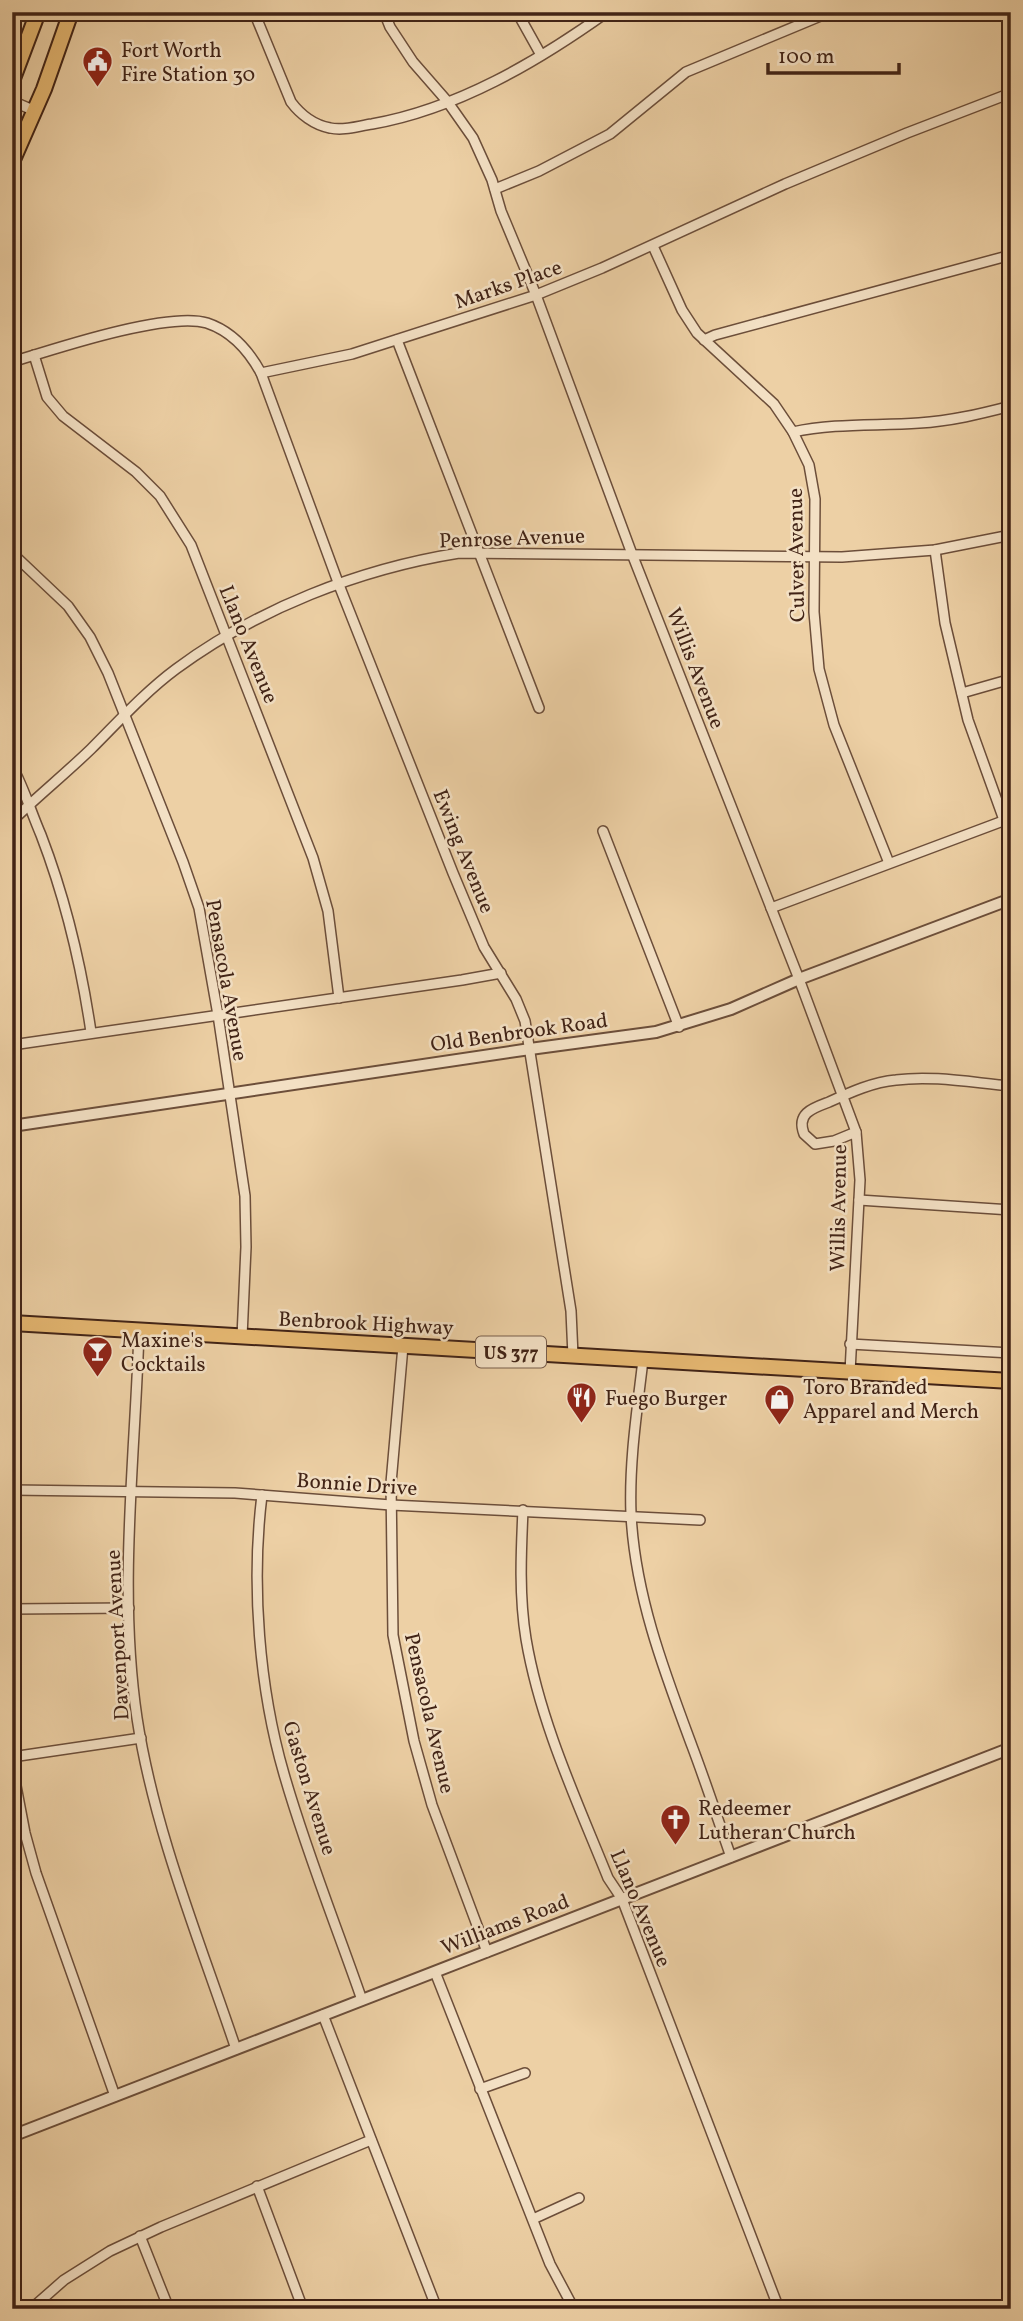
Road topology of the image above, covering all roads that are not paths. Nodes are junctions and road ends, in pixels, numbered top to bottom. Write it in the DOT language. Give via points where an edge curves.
graph roads {
  1 [pos="38,12"];
  2 [pos="71,12"];
  3 [pos="254,12"];
  4 [pos="384,12"];
  5 [pos="517,12"];
  6 [pos="607,12"];
  7 [pos="830,12"];
  8 [pos="541,55"];
  9 [pos="12,81"];
  10 [pos="1011,93"];
  11 [pos="12,101"];
  12 [pos="447,101"];
  13 [pos="35,111"];
  14 [pos="12,162"];
  15 [pos="495,189"];
  16 [pos="653,246"];
  17 [pos="1011,255"];
  18 [pos="536,295"];
  19 [pos="397,340"];
  20 [pos="704,340"];
  21 [pos="34,355"];
  22 [pos="12,362"];
  23 [pos="261,373"];
  24 [pos="1011,407"];
  25 [pos="793,432"];
  26 [pos="1011,535"];
  27 [pos="935,550"];
  28 [pos="12,553"];
  29 [pos="478,554"];
  30 [pos="632,554"];
  31 [pos="816,557"];
  32 [pos="339,585"];
  33 [pos="227,636"];
  34 [pos="1011,679"];
  35 [pos="962,693"];
  36 [pos="539,708"];
  37 [pos="125,716"];
  38 [pos="12,766"];
  39 [pos="30,804"];
  40 [pos="1007,819"];
  41 [pos="12,821"];
  42 [pos="603,831"];
  43 [pos="889,863"];
  44 [pos="1009,903"];
  45 [pos="771,908"];
  46 [pos="501,973"];
  47 [pos="799,978"];
  48 [pos="338,998"];
  49 [pos="218,1015"];
  50 [pos="679,1027"];
  51 [pos="91,1032"];
  52 [pos="12,1045"];
  53 [pos="530,1049"];
  54 [pos="1011,1086"];
  55 [pos="230,1094"];
  56 [pos="843,1096"];
  57 [pos="12,1126"];
  58 [pos="856,1132"];
  59 [pos="859,1200"];
  60 [pos="1011,1210"];
  61 [pos="12,1323"];
  62 [pos="139,1331"];
  63 [pos="242,1337"];
  64 [pos="850,1344"];
  65 [pos="403,1346"];
  66 [pos="1011,1353"];
  67 [pos="573,1356"];
  68 [pos="643,1360"];
  69 [pos="850,1372"];
  70 [pos="1011,1381"];
  71 [pos="12,1490"];
  72 [pos="131,1492"];
  73 [pos="262,1495"];
  74 [pos="391,1505"];
  75 [pos="523,1510"];
  76 [pos="631,1516"];
  77 [pos="700,1520"];
  78 [pos="129,1608"];
  79 [pos="12,1609"];
  80 [pos="141,1738"];
  81 [pos="1011,1748"];
  82 [pos="12,1757"];
  83 [pos="12,1765"];
  84 [pos="731,1857"];
  85 [pos="622,1899"];
  86 [pos="487,1952"];
  87 [pos="435,1972"];
  88 [pos="362,2000"];
  89 [pos="323,2015"];
  90 [pos="236,2049"];
  91 [pos="524,2073"];
  92 [pos="481,2089"];
  93 [pos="115,2096"];
  94 [pos="12,2136"];
  95 [pos="371,2140"];
  96 [pos="257,2186"];
  97 [pos="579,2198"];
  98 [pos="533,2219"];
  99 [pos="141,2236"];
  100 [pos="31,2309"];
  101 [pos="169,2309"];
  102 [pos="303,2309"];
  103 [pos="437,2309"];
  104 [pos="574,2309"];
  105 [pos="779,2309"];
  1 -- 9 [label="main road"];
  2 -- 13 [label="main road"];
  3 -- 12 [label="street" via="291,102 304,117 327,128 345,130 396,120"];
  4 -- 12 [label="street, Willis Avenue" via="413,62"];
  5 -- 8 [label="street"];
  6 -- 8 [label="street"];
  7 -- 15 [label="street" via="686,72 610,134"];
  8 -- 12 [label="street"];
  10 -- 16 [label="street, Marks Place" via="785,184"];
  11 -- 13 [label="street"];
  12 -- 15 [label="street, Willis Avenue" via="473,138"];
  13 -- 14 [label="main road"];
  15 -- 18 [label="street, Willis Avenue"];
  16 -- 18 [label="street, Marks Place"];
  16 -- 20 [label="street, Culver Avenue" via="681,310"];
  17 -- 20 [label="street"];
  18 -- 19 [label="street, Marks Place"];
  18 -- 30 [label="street, Willis Avenue"];
  19 -- 23 [label="street, Marks Place"];
  19 -- 29 [label="street"];
  20 -- 25 [label="street, Culver Avenue" via="769,398"];
  21 -- 22 [label="street"];
  21 -- 23 [label="street" via="145,325 194,320 240,344"];
  21 -- 33 [label="street, Llano Avenue" via="47,397 63,416 160,496 191,545"];
  23 -- 32 [label="street, Ewing Avenue"];
  24 -- 25 [label="street" via="958,419"];
  25 -- 31 [label="street, Culver Avenue" via="813,483"];
  26 -- 27 [label="street, Penrose Avenue"];
  27 -- 31 [label="street, Penrose Avenue"];
  27 -- 35 [label="street"];
  28 -- 37 [label="street, Pensacola Avenue" via="56,593 83,627"];
  29 -- 30 [label="street, Penrose Avenue"];
  29 -- 32 [label="street, Penrose Avenue" via="413,561"];
  29 -- 36 [label="street"];
  30 -- 31 [label="street, Penrose Avenue"];
  30 -- 45 [label="street, Willis Avenue"];
  31 -- 43 [label="street, Culver Avenue" via="814,612 824,694"];
  32 -- 33 [label="street, Penrose Avenue"];
  32 -- 46 [label="street, Ewing Avenue" via="463,897 484,947"];
  33 -- 37 [label="street, Penrose Avenue" via="176,669"];
  33 -- 48 [label="street, Llano Avenue" via="313,858 329,920"];
  34 -- 35 [label="street"];
  35 -- 40 [label="street" via="975,744"];
  37 -- 39 [label="street, Penrose Avenue"];
  37 -- 49 [label="street, Pensacola Avenue" via="199,908"];
  38 -- 39 [label="street"];
  39 -- 41 [label="street, Penrose Avenue"];
  39 -- 51 [label="street" via="77,948"];
  40 -- 43 [label="street"];
  42 -- 50 [label="street"];
  43 -- 45 [label="street"];
  44 -- 47 [label="street, Old Benbrook Road"];
  45 -- 47 [label="street, Willis Avenue"];
  46 -- 48 [label="street"];
  46 -- 53 [label="street, Ewing Avenue" via="525,1021"];
  47 -- 50 [label="street, Old Benbrook Road"];
  47 -- 56 [label="street, Willis Avenue"];
  48 -- 49 [label="street"];
  49 -- 51 [label="street"];
  49 -- 55 [label="street, Pensacola Avenue"];
  50 -- 53 [label="street, Old Benbrook Road"];
  51 -- 52 [label="street"];
  53 -- 55 [label="street, Old Benbrook Road"];
  53 -- 67 [label="street, Ewing Avenue" via="571,1311"];
  54 -- 56 [label="street" via="913,1079 876,1083"];
  55 -- 57 [label="street, Old Benbrook Road"];
  55 -- 63 [label="street, Pensacola Avenue" via="245,1196"];
  56 -- 58 [label="street, Willis Avenue"];
  56 -- 58 [label="street" via="804,1114 802,1128 815,1144"];
  58 -- 59 [label="street, Willis Avenue"];
  59 -- 60 [label="street"];
  59 -- 64 [label="street, Willis Avenue"];
  61 -- 62 [label="main road, Benbrook Highway / US 377"];
  62 -- 63 [label="main road, Benbrook Highway / US 377"];
  62 -- 72 [label="street, Davenport Avenue"];
  63 -- 65 [label="main road, Benbrook Highway / US 377"];
  64 -- 66 [label="street"];
  64 -- 69 [label="street, Willis Avenue"];
  65 -- 67 [label="main road, Benbrook Highway / US 377"];
  65 -- 74 [label="street, Pensacola Avenue"];
  67 -- 68 [label="main road, Benbrook Highway / US 377"];
  68 -- 69 [label="main road, Benbrook Highway / US 377"];
  68 -- 76 [label="street" via="632,1447"];
  69 -- 70 [label="main road, Benbrook Highway / US 377"];
  71 -- 72 [label="street, Bonnie Drive"];
  72 -- 73 [label="street, Bonnie Drive"];
  72 -- 78 [label="street, Davenport Avenue"];
  73 -- 74 [label="street, Bonnie Drive"];
  73 -- 88 [label="street, Gaston Avenue" via="257,1532 260,1628 272,1724 292,1798"];
  74 -- 75 [label="street, Bonnie Drive"];
  74 -- 86 [label="street, Pensacola Avenue" via="393,1635 405,1700 432,1805"];
  75 -- 76 [label="street, Bonnie Drive"];
  75 -- 85 [label="street, Llano Avenue" via="520,1579 536,1683 572,1788 608,1878"];
  76 -- 77 [label="street, Bonnie Drive"];
  76 -- 84 [label="street" via="646,1614"];
  78 -- 79 [label="street"];
  78 -- 80 [label="street, Davenport Avenue"];
  80 -- 82 [label="street"];
  80 -- 90 [label="street, Davenport Avenue" via="160,1821"];
  81 -- 84 [label="street, Williams Road"];
  83 -- 93 [label="street" via="36,1873"];
  84 -- 85 [label="street, Williams Road"];
  85 -- 86 [label="street, Williams Road"];
  85 -- 105 [label="street, Llano Avenue"];
  86 -- 87 [label="street, Williams Road"];
  87 -- 88 [label="street, Williams Road"];
  87 -- 92 [label="street"];
  88 -- 89 [label="street, Williams Road"];
  89 -- 90 [label="street, Williams Road"];
  89 -- 95 [label="street"];
  90 -- 93 [label="street, Williams Road"];
  91 -- 92 [label="street"];
  92 -- 98 [label="street"];
  93 -- 94 [label="street, Williams Road"];
  95 -- 96 [label="street"];
  95 -- 103 [label="street"];
  96 -- 99 [label="street"];
  96 -- 102 [label="street"];
  97 -- 98 [label="street"];
  98 -- 104 [label="street"];
  99 -- 100 [label="street" via="64,2280"];
  99 -- 101 [label="street"];
}
